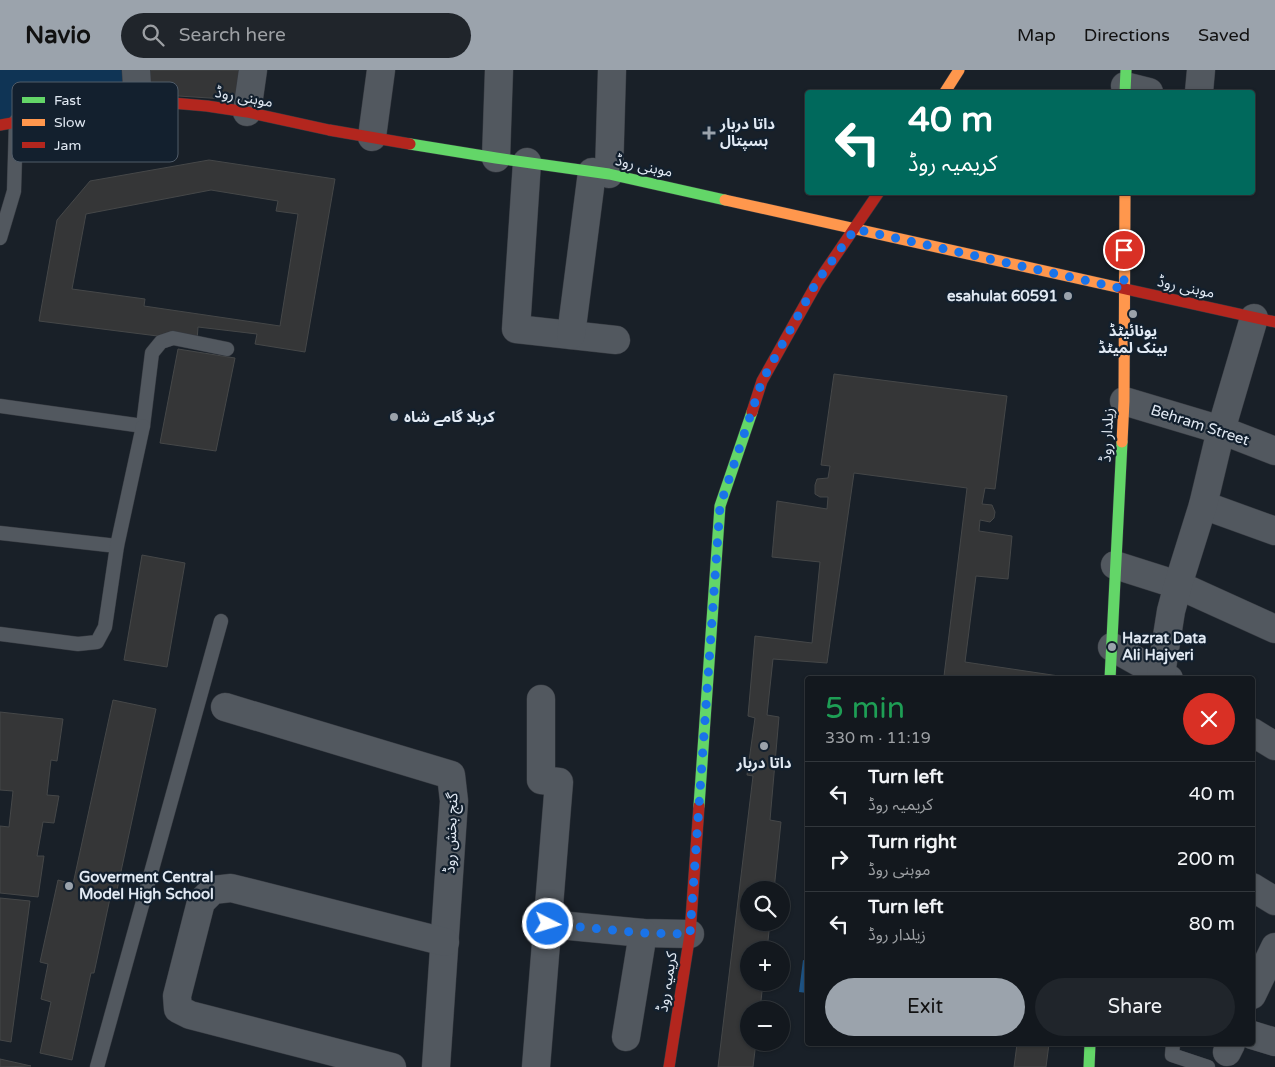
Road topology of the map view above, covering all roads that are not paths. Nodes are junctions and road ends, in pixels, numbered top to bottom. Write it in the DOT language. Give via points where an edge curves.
graph roads {
  1 [pos="252,70"];
  2 [pos="381,70"];
  3 [pos="499,70"];
  4 [pos="612,70"];
  5 [pos="959,70"];
  6 [pos="1201,70"];
  7 [pos="946,90"];
  8 [pos="1199,90"];
  9 [pos="178,103"];
  10 [pos="247,112"];
  11 [pos="372,137"];
  12 [pos="496,158"];
  13 [pos="15,162"];
  14 [pos="527,162"];
  15 [pos="601,173"];
  16 [pos="877,195"];
  17 [pos="1125,195"];
  18 [pos="855,229"];
  19 [pos="0,238"];
  20 [pos="1124,289"];
  21 [pos="1264,320"];
  22 [pos="570,335"];
  23 [pos="616,340"];
  24 [pos="227,349"];
  25 [pos="1124,401"];
  26 [pos="0,406"];
  27 [pos="143,426"];
  28 [pos="1221,430"];
  29 [pos="1275,451"];
  30 [pos="1203,505"];
  31 [pos="1275,531"];
  32 [pos="0,533"];
  33 [pos="117,546"];
  34 [pos="1115,565"];
  35 [pos="1178,585"];
  36 [pos="221,621"];
  37 [pos="1275,630"];
  38 [pos="0,634"];
  39 [pos="1112,647"];
  40 [pos="1110,676"];
  41 [pos="1165,676"];
  42 [pos="541,699"];
  43 [pos="225,707"];
  44 [pos="1255,889"];
  45 [pos="1275,901"];
  46 [pos="548,924"];
  47 [pos="643,933"];
  48 [pos="690,934"];
  49 [pos="445,942"];
  50 [pos="1275,947"];
  51 [pos="1260,983"];
  52 [pos="1255,1036"];
  53 [pos="626,1037"];
  54 [pos="1275,1042"];
  55 [pos="1090,1046"];
  56 [pos="1173,1046"];
  57 [pos="1222,1054"];
  58 [pos="97,1067"];
  59 [pos="392,1067"];
  60 [pos="436,1067"];
  61 [pos="536,1067"];
  62 [pos="669,1067"];
  63 [pos="1089,1067"];
  1 -- 10 [label="street"];
  2 -- 11 [label="street"];
  3 -- 12 [label="street"];
  4 -- 15 [label="street"];
  5 -- 7 [label="main road"];
  6 -- 8 [label="street"];
  9 -- 10 [label="main road, موہنی روڈ"];
  10 -- 11 [label="main road, موہنی روڈ"];
  11 -- 12 [label="main road, موہنی روڈ"];
  12 -- 14 [label="main road, موہنی روڈ"];
  13 -- 19 [label="lane" via="14,191"];
  14 -- 15 [label="main road, موہنی روڈ"];
  14 -- 22 [label="street" via="516,329"];
  15 -- 18 [label="main road, موہنی روڈ"];
  15 -- 22 [label="street"];
  16 -- 18 [label="main road, کریمیہ روڈ"];
  17 -- 20 [label="main road, زیلدار روڈ"];
  18 -- 20 [label="main road, موہنی روڈ"];
  18 -- 48 [label="main road, کریمیہ روڈ" via="816,283 762,381 720,506"];
  20 -- 21 [label="main road, موہنی روڈ"];
  20 -- 25 [label="main road, زیلدار روڈ"];
  21 -- 28 [label="street"];
  22 -- 23 [label="street"];
  24 -- 27 [label="lane" via="173,338 161,342 152,352"];
  25 -- 28 [label="street, Behram Street"];
  25 -- 34 [label="main road, زیلدار روڈ"];
  26 -- 27 [label="lane"];
  27 -- 33 [label="lane"];
  28 -- 29 [label="street, Behram Street"];
  28 -- 30 [label="street"];
  30 -- 31 [label="street"];
  30 -- 35 [label="street"];
  32 -- 33 [label="lane"];
  33 -- 38 [label="lane" via="105,627 97,642 78,644"];
  34 -- 35 [label="street"];
  34 -- 39 [label="main road, زیلدار روڈ"];
  35 -- 37 [label="street"];
  35 -- 41 [label="street" via="1171,612"];
  36 -- 58 [label="lane"];
  39 -- 40 [label="main road, زیلدار روڈ"];
  39 -- 41 [label="street"];
  42 -- 46 [label="street" via="541,780 559,782"];
  43 -- 49 [label="street, گنج بخش روڈ" via="451,775 454,801"];
  44 -- 45 [label="street"];
  46 -- 47 [label="street"];
  46 -- 61 [label="street"];
  47 -- 48 [label="street"];
  47 -- 53 [label="street"];
  48 -- 62 [label="main road, کریمیہ روڈ"];
  49 -- 59 [label="street" via="231,888 213,890 201,902 177,996 178,1009 190,1015"];
  49 -- 60 [label="street, گنج بخش روڈ"];
  50 -- 51 [label="street"];
  52 -- 54 [label="street"];
  55 -- 63 [label="main road"];
  56 -- 57 [label="lane" via="1172,1055"];
}
